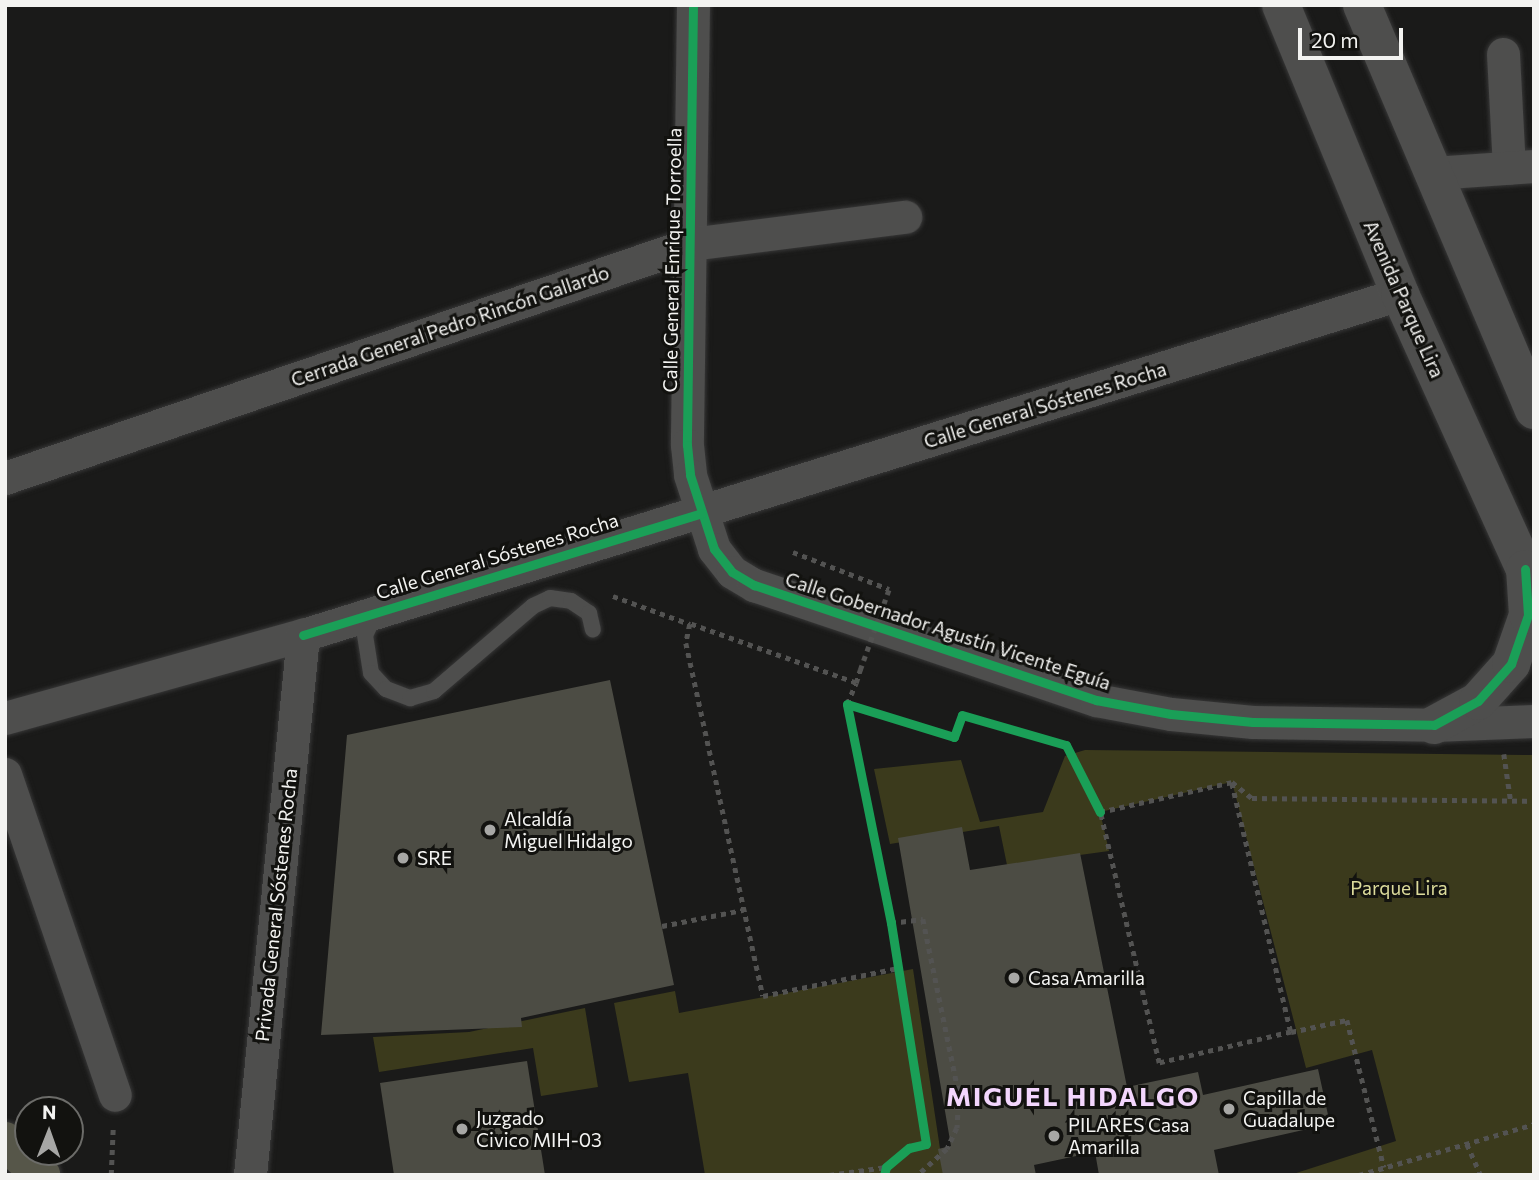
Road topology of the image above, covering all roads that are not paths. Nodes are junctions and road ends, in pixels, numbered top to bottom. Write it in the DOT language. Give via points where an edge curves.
graph roads {
  1 [pos="693,5"];
  2 [pos="1281,5"];
  3 [pos="1362,5"];
  4 [pos="1503,54"];
  5 [pos="1521,167"];
  6 [pos="1433,173"];
  7 [pos="905,217"];
  8 [pos="690,244"];
  9 [pos="1400,294"];
  10 [pos="1534,410"];
  11 [pos="5,478"];
  12 [pos="702,513"];
  13 [pos="1529,579"];
  14 [pos="376,612"];
  15 [pos="593,630"];
  16 [pos="303,635"];
  17 [pos="5,718"];
  18 [pos="1534,722"];
  19 [pos="1434,725"];
  20 [pos="5,774"];
  21 [pos="115,1095"];
  22 [pos="5,1141"];
  23 [pos="41,1175"];
  24 [pos="250,1175"];
  1 -- 8 [label="street, Calle General Enrique Torroella"];
  2 -- 9 [label="main road, Avenida Parque Lira"];
  3 -- 6 [label="main road"];
  4 -- 5 [label="street"];
  5 -- 6 [label="street"];
  6 -- 10 [label="main road"];
  7 -- 8 [label="street, Cerrada General Pedro Rincón Gallardo"];
  8 -- 11 [label="street, Cerrada General Pedro Rincón Gallardo"];
  8 -- 12 [label="street, Calle General Enrique Torroella" via="687,445"];
  9 -- 12 [label="street, Calle General Sóstenes Rocha"];
  9 -- 13 [label="main road, Avenida Parque Lira"];
  12 -- 14 [label="street, Calle General Sóstenes Rocha"];
  12 -- 19 [label="street, Calle Gobernador Agustín Vicente Eguía" via="722,562 754,585 1096,700 1253,722"];
  13 -- 19 [label="main road" via="1528,615 1511,664 1478,702"];
  14 -- 15 [label="lane" via="365,635 371,673 386,689 410,698 435,691 533,607 550,598 571,601 589,613"];
  14 -- 16 [label="street, Calle General Sóstenes Rocha"];
  16 -- 17 [label="street, Calle General Sóstenes Rocha"];
  16 -- 24 [label="street, Privada General Sóstenes Rocha"];
  18 -- 19 [label="street, Calle Gobernador Agustín Vicente Eguía"];
  20 -- 21 [label="street"];
  22 -- 23 [label="highway"];
}
